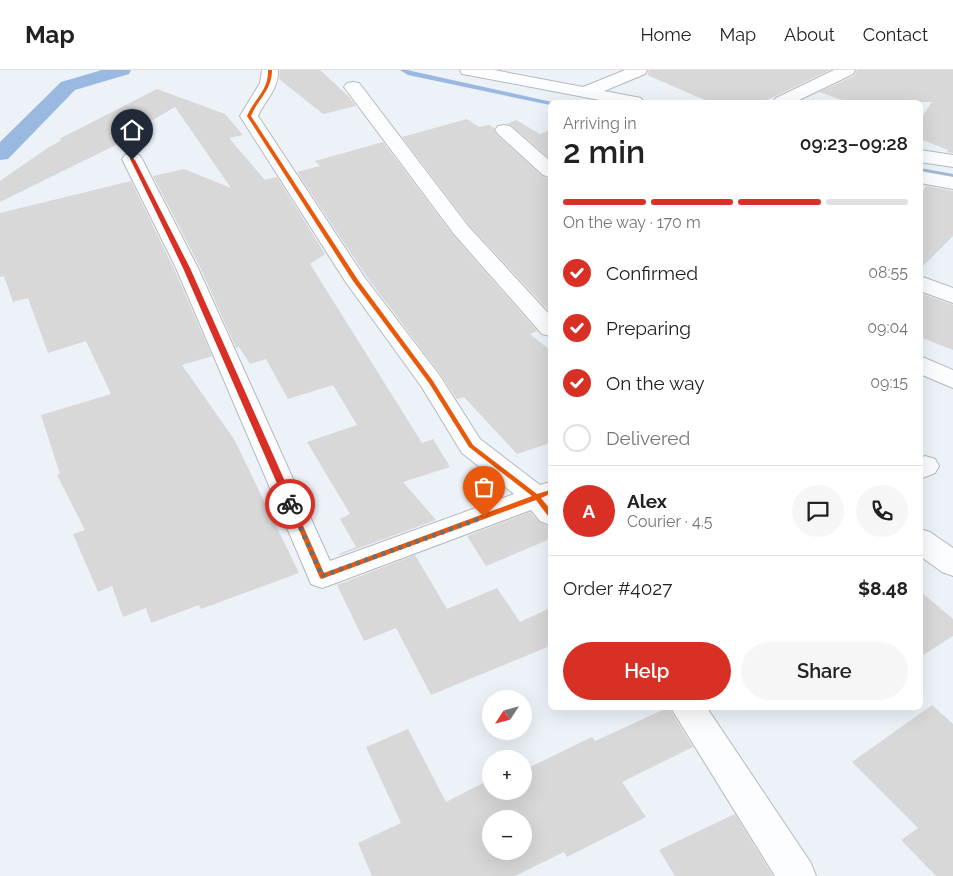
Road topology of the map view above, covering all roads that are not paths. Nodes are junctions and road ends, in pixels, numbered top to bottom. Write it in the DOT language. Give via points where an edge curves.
graph roads {
  1 [pos="270,70"];
  2 [pos="468,70"];
  3 [pos="639,70"];
  4 [pos="847,70"];
  5 [pos="564,74"];
  6 [pos="538,84"];
  7 [pos="353,87"];
  8 [pos="586,92"];
  9 [pos="625,100"];
  10 [pos="786,100"];
  11 [pos="504,130"];
  12 [pos="923,156"];
  13 [pos="132,160"];
  14 [pos="953,161"];
  15 [pos="548,170"];
  16 [pos="923,178"];
  17 [pos="953,183"];
  18 [pos="923,284"];
  19 [pos="953,296"];
  20 [pos="548,327"];
  21 [pos="923,365"];
  22 [pos="953,380"];
  23 [pos="546,501"];
  24 [pos="923,542"];
  25 [pos="953,564"];
  26 [pos="689,710"];
  27 [pos="797,876"];
  1 -- 23 [label="street" via="266,91 252,107 249,116 356,281 431,382 471,446"];
  2 -- 6 [label="street"];
  3 -- 8 [label="street"];
  4 -- 10 [label="street"];
  5 -- 6 [label="street"];
  6 -- 8 [label="street"];
  7 -- 20 [label="street" via="461,230"];
  8 -- 9 [label="street"];
  11 -- 15 [label="street"];
  12 -- 14 [label="street"];
  13 -- 23 [label="street" via="187,268 322,576"];
  16 -- 17 [label="street"];
  18 -- 19 [label="street"];
  21 -- 22 [label="street"];
  24 -- 25 [label="street"];
  26 -- 27 [label="street"];
}
